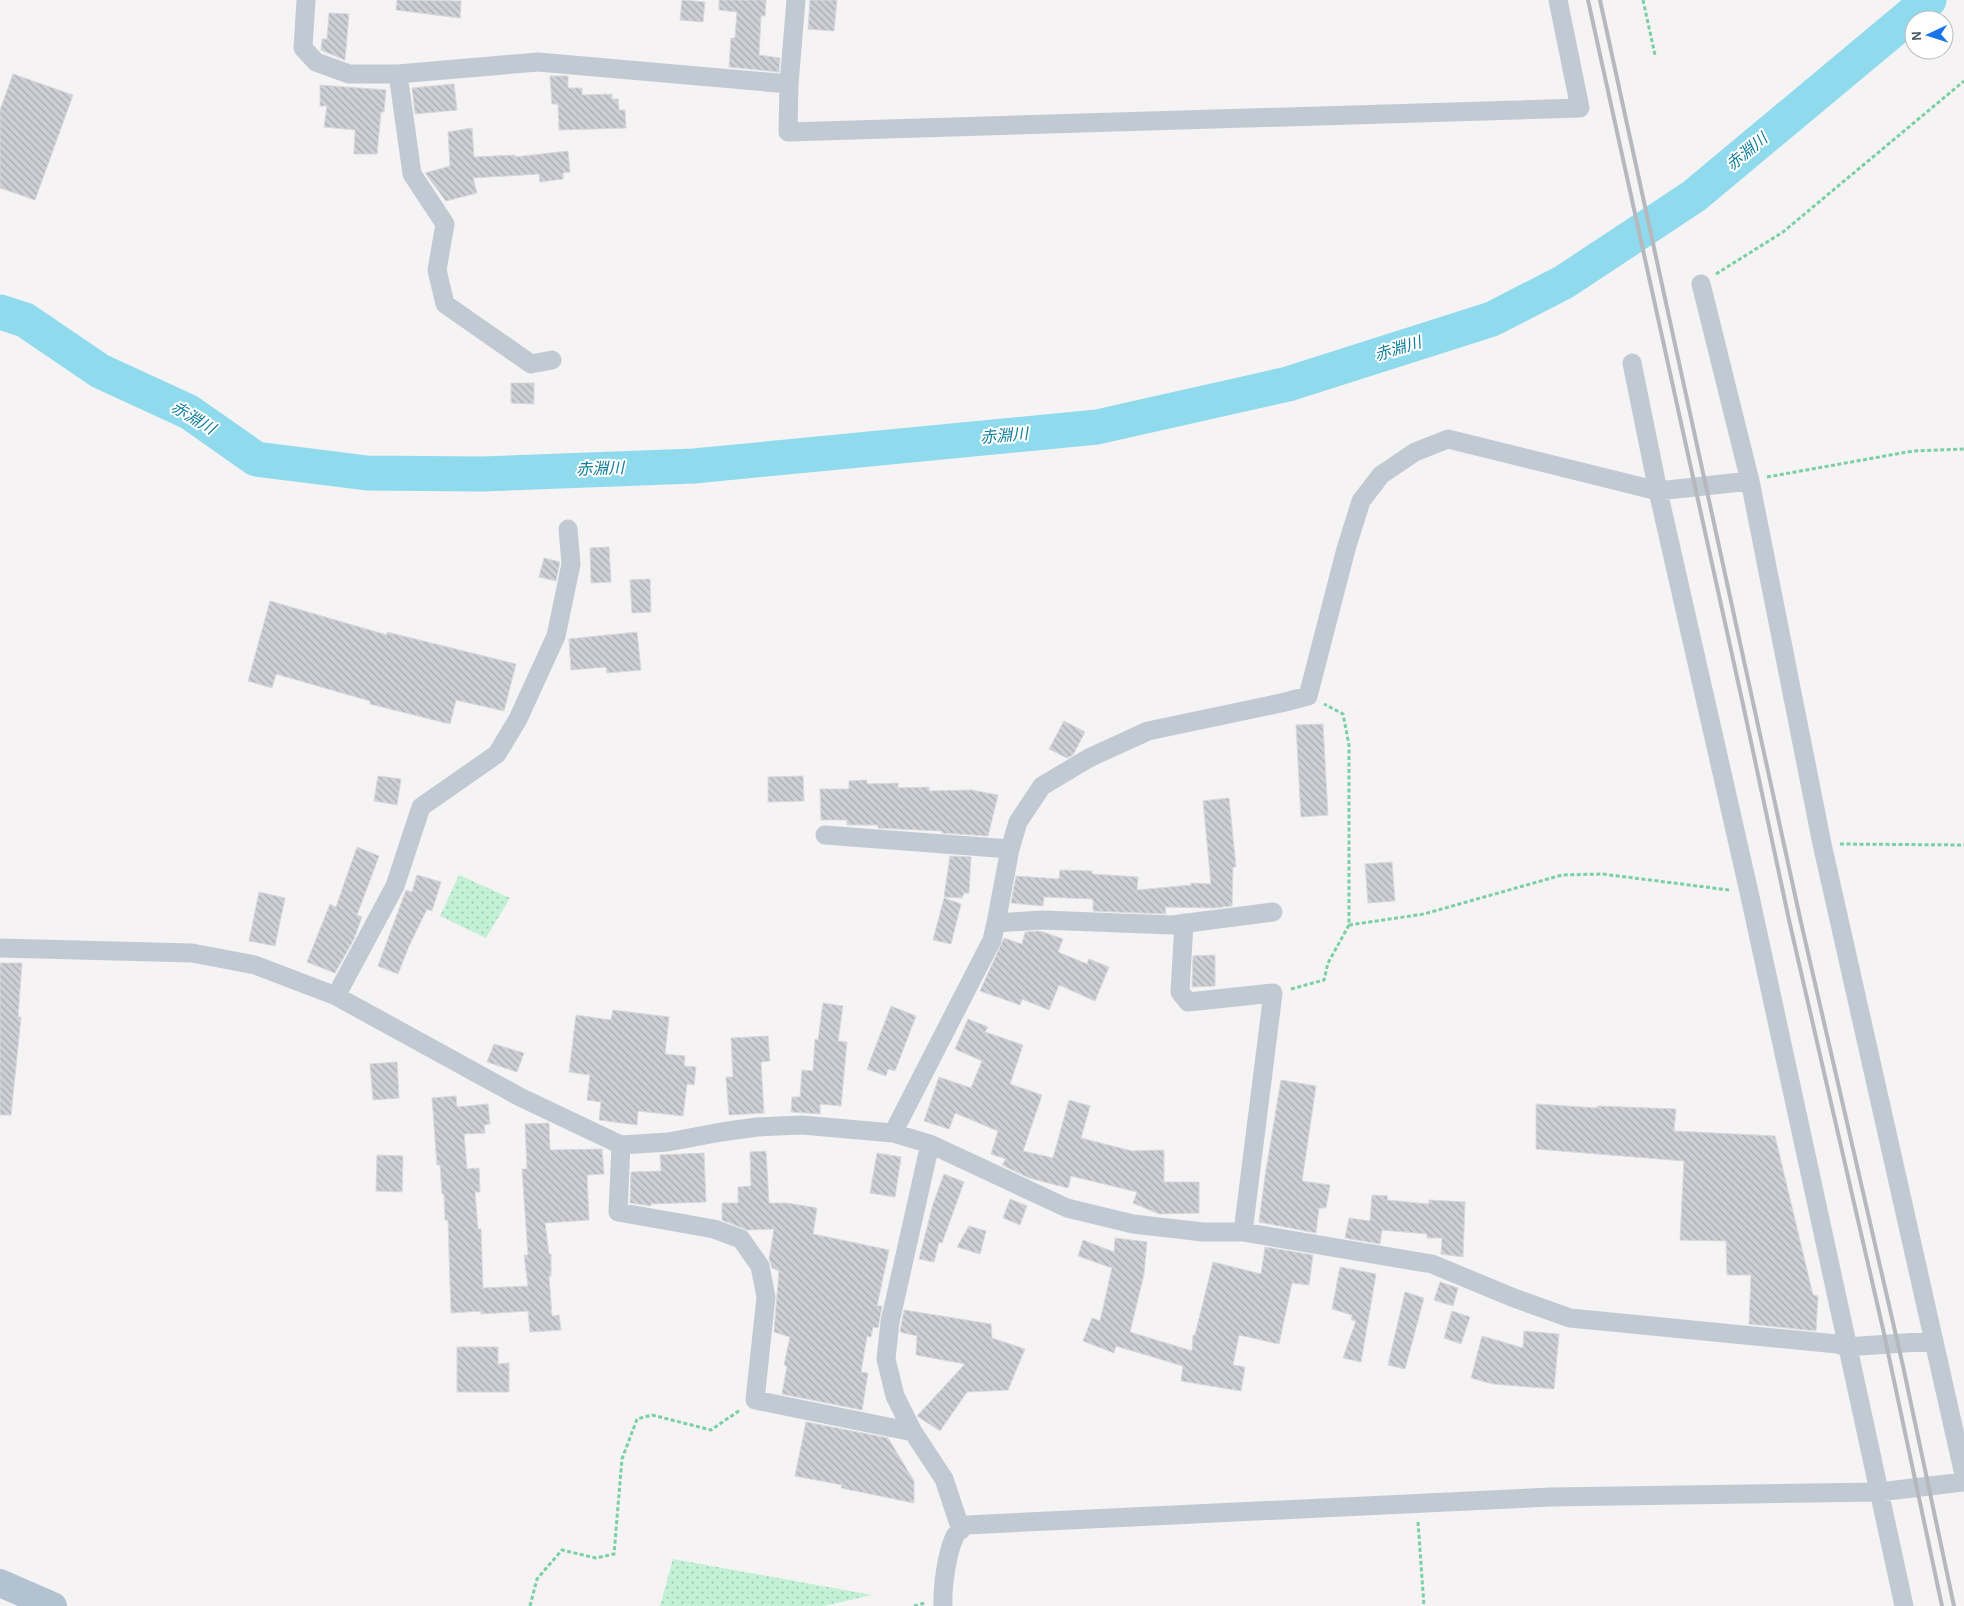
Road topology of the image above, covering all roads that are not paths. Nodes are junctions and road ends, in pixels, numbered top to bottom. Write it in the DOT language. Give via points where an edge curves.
graph roads {
  1 [pos="306,0"];
  2 [pos="796,0"];
  3 [pos="1558,0"];
  4 [pos="398,74"];
  5 [pos="789,84"];
  6 [pos="1701,284"];
  7 [pos="552,360"];
  8 [pos="1632,363"];
  9 [pos="1750,481"];
  10 [pos="1658,491"];
  11 [pos="568,529"];
  12 [pos="825,835"];
  13 [pos="1010,850"];
  14 [pos="1273,912"];
  15 [pos="996,923"];
  16 [pos="1184,924"];
  17 [pos="0,948"];
  18 [pos="336,996"];
  19 [pos="893,1133"];
  20 [pos="930,1144"];
  21 [pos="621,1145"];
  22 [pos="1243,1232"];
  23 [pos="1933,1341"];
  24 [pos="1846,1347"];
  25 [pos="913,1432"];
  26 [pos="1964,1475"];
  27 [pos="1964,1482"];
  28 [pos="1879,1492"];
  29 [pos="961,1530"];
  30 [pos="0,1583"];
  31 [pos="53,1606"];
  32 [pos="943,1606"];
  33 [pos="1904,1606"];
  1 -- 4 [label="street" via="302,48 316,62 350,74"];
  2 -- 5 [label="street"];
  3 -- 5 [label="street" via="1580,108 788,132"];
  4 -- 5 [label="street" via="538,62"];
  4 -- 7 [label="street" via="412,174 445,224 437,270 445,304 531,364"];
  6 -- 9 [label="street"];
  8 -- 10 [label="street"];
  9 -- 10 [label="street"];
  9 -- 23 [label="street" via="1822,844"];
  10 -- 13 [label="street" via="1448,439 1415,452 1381,475 1361,501 1308,696 1148,731 1089,758 1042,786 1018,822"];
  10 -- 24 [label="street" via="1749,892"];
  11 -- 18 [label="street" via="571,564 556,636 518,719 497,754 421,807 395,886"];
  12 -- 13 [label="street"];
  13 -- 15 [label="street"];
  14 -- 16 [label="street"];
  15 -- 16 [label="street" via="1042,920"];
  15 -- 19 [label="street" via="992,940"];
  16 -- 22 [label="street" via="1180,992 1188,1002 1273,993"];
  17 -- 18 [label="street" via="192,953 255,964"];
  18 -- 21 [label="street" via="520,1097"];
  19 -- 20 [label="street"];
  19 -- 21 [label="street" via="793,1126"];
  20 -- 22 [label="street" via="1067,1208 1133,1224 1203,1232"];
  20 -- 25 [label="street" via="890,1322 886,1359 895,1396"];
  21 -- 25 [label="street" via="618,1212 714,1229 741,1239 760,1266 766,1297 754,1400"];
  22 -- 24 [label="street" via="1432,1264 1570,1318"];
  23 -- 24 [label="street"];
  23 -- 26 [label="street"];
  24 -- 28 [label="street"];
  25 -- 29 [label="street" via="944,1479"];
  27 -- 28 [label="street"];
  28 -- 29 [label="street" via="1551,1497 966,1525"];
  28 -- 33 [label="street"];
  29 -- 32 [label="street" via="949,1557"];
  30 -- 31 [label="main road"];
}
